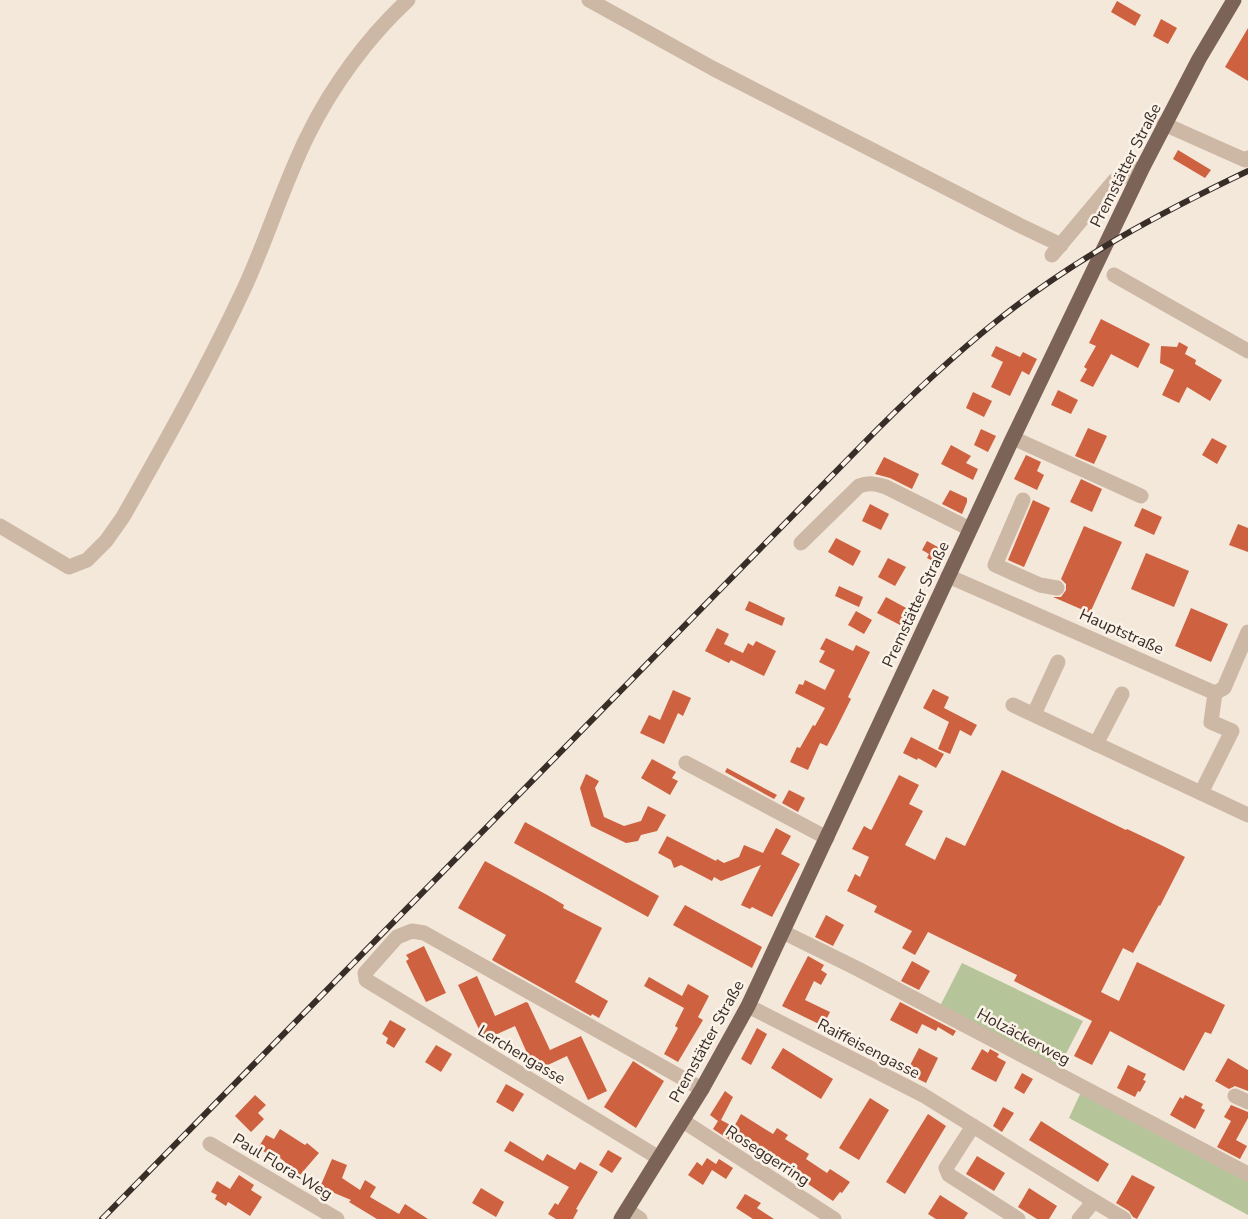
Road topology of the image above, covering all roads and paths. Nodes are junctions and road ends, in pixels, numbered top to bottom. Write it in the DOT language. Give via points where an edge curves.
graph roads {
  1 [pos="408,0"];
  2 [pos="589,0"];
  3 [pos="1234,0"];
  4 [pos="1164,124"];
  5 [pos="1248,158"];
  6 [pos="1143,167"];
  7 [pos="1114,275"];
  8 [pos="1248,351"];
  9 [pos="1013,438"];
  10 [pos="1141,496"];
  11 [pos="1023,500"];
  12 [pos="0,526"];
  13 [pos="970,529"];
  14 [pos="801,543"];
  15 [pos="948,576"];
  16 [pos="1040,585"];
  17 [pos="1057,588"];
  18 [pos="1029,611"];
  19 [pos="1248,632"];
  20 [pos="1058,662"];
  21 [pos="1215,693"];
  22 [pos="1122,694"];
  23 [pos="1013,705"];
  24 [pos="1034,714"];
  25 [pos="1096,744"];
  26 [pos="686,763"];
  27 [pos="1201,793"];
  28 [pos="1248,815"];
  29 [pos="827,838"];
  30 [pos="783,932"];
  31 [pos="748,1006"];
  32 [pos="702,1089"];
  33 [pos="683,1121"];
  34 [pos="973,1126"];
  35 [pos="210,1144"];
  36 [pos="659,1158"];
  37 [pos="1248,1174"];
  38 [pos="1089,1198"];
  39 [pos="624,1214"];
  40 [pos="337,1219"];
  41 [pos="640,1219"];
  42 [pos="834,1219"];
  43 [pos="1018,1219"];
  44 [pos="1079,1219"];
  45 [pos="1124,1219"];
  1 -- 12 [label="street" via="359,55 308,135 245,288 211,357 106,541 87,560 69,567"];
  2 -- 6 [label="street" via="1058,248 1114,181"];
  3 -- 4 [label="main road, Premstätter Straße"];
  4 -- 5 [label="street"];
  4 -- 6 [label="main road, Premstätter Straße"];
  6 -- 9 [label="main road, Premstätter Straße"];
  7 -- 8 [label="street"];
  9 -- 10 [label="street"];
  9 -- 13 [label="main road, Premstätter Straße"];
  11 -- 16 [label="street" via="995,565"];
  13 -- 14 [label="street" via="886,488 866,484 859,486"];
  13 -- 15 [label="main road, Premstätter Straße"];
  15 -- 18 [label="street, Hauptstraße"];
  15 -- 29 [label="main road, Premstätter Straße"];
  16 -- 17 [label="street"];
  16 -- 18 [label="street"];
  18 -- 21 [label="street, Hauptstraße"];
  19 -- 21 [label="street" via="1224,688"];
  20 -- 24 [label="street"];
  21 -- 27 [label="street" via="1211,722 1232,731"];
  22 -- 25 [label="street"];
  23 -- 24 [label="street"];
  24 -- 25 [label="street"];
  25 -- 27 [label="street"];
  26 -- 29 [label="street"];
  27 -- 28 [label="street"];
  29 -- 30 [label="main road, Premstätter Straße"];
  30 -- 31 [label="main road, Premstätter Straße"];
  30 -- 37 [label="street, Holzäckerweg"];
  31 -- 32 [label="main road, Premstätter Straße"];
  31 -- 34 [label="street, Raiffeisengasse" via="923,1095"];
  32 -- 33 [label="main road, Premstätter Straße"];
  32 -- 36 [label="street, Lerchengasse" via="424,933 412,931 397,937 365,973 366,980"];
  33 -- 36 [label="main road, Premstätter Straße"];
  33 -- 42 [label="street, Roseggerring"];
  34 -- 38 [label="street, Raiffeisengasse"];
  34 -- 43 [label="street" via="946,1168 949,1175"];
  35 -- 40 [label="street, Paul Flora-Weg"];
  36 -- 39 [label="main road, Premstätter Straße"];
  38 -- 44 [label="street" via="1090,1206"];
  38 -- 45 [label="street, Raiffeisengasse"];
  39 -- 41 [label="street"];
}
